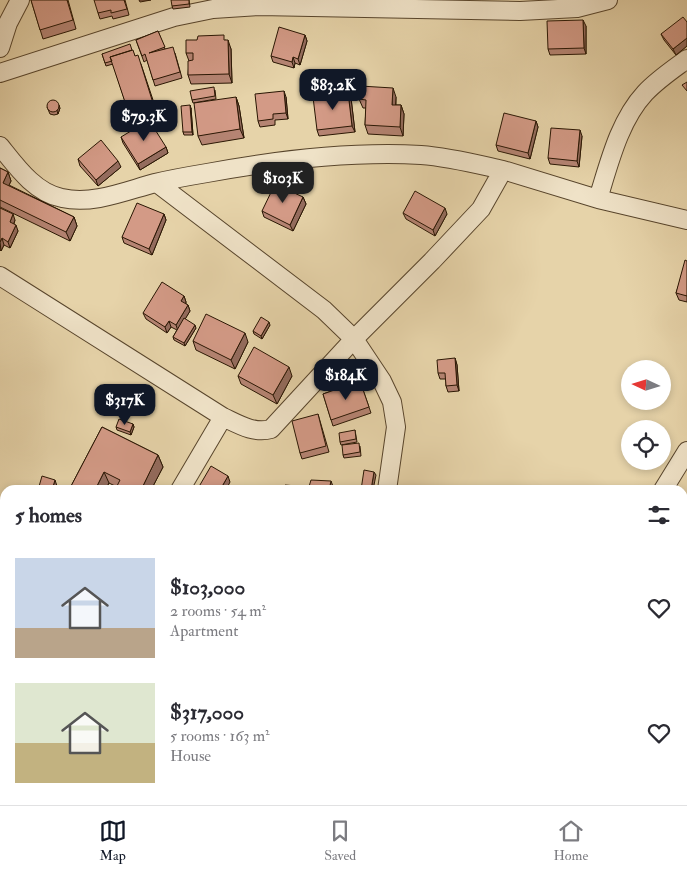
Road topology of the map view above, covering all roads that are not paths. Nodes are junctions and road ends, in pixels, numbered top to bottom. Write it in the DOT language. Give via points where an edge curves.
graph roads {
  1 [pos="20,0"];
  2 [pos="608,0"];
  3 [pos="0,48"];
  4 [pos="687,59"];
  5 [pos="0,73"];
  6 [pos="0,146"];
  7 [pos="503,170"];
  8 [pos="157,183"];
  9 [pos="598,199"];
  10 [pos="687,220"];
  11 [pos="0,276"];
  12 [pos="354,339"];
  13 [pos="223,417"];
  14 [pos="687,451"];
  15 [pos="183,485"];
  16 [pos="388,485"];
  17 [pos="666,485"];
  1 -- 3 [label="street"];
  2 -- 5 [label="street" via="577,8 520,11 213,8 174,17"];
  4 -- 9 [label="street" via="644,94 627,119"];
  6 -- 8 [label="street" via="21,173 46,193 60,198 90,200"];
  7 -- 8 [label="street" via="422,155 358,154 280,161"];
  7 -- 9 [label="street"];
  7 -- 12 [label="street" via="481,209"];
  8 -- 12 [label="street" via="324,310"];
  9 -- 10 [label="street"];
  11 -- 13 [label="street"];
  12 -- 13 [label="street" via="271,429 255,430"];
  12 -- 16 [label="street" via="392,402 396,427"];
  13 -- 15 [label="street"];
  14 -- 17 [label="street"];
}
